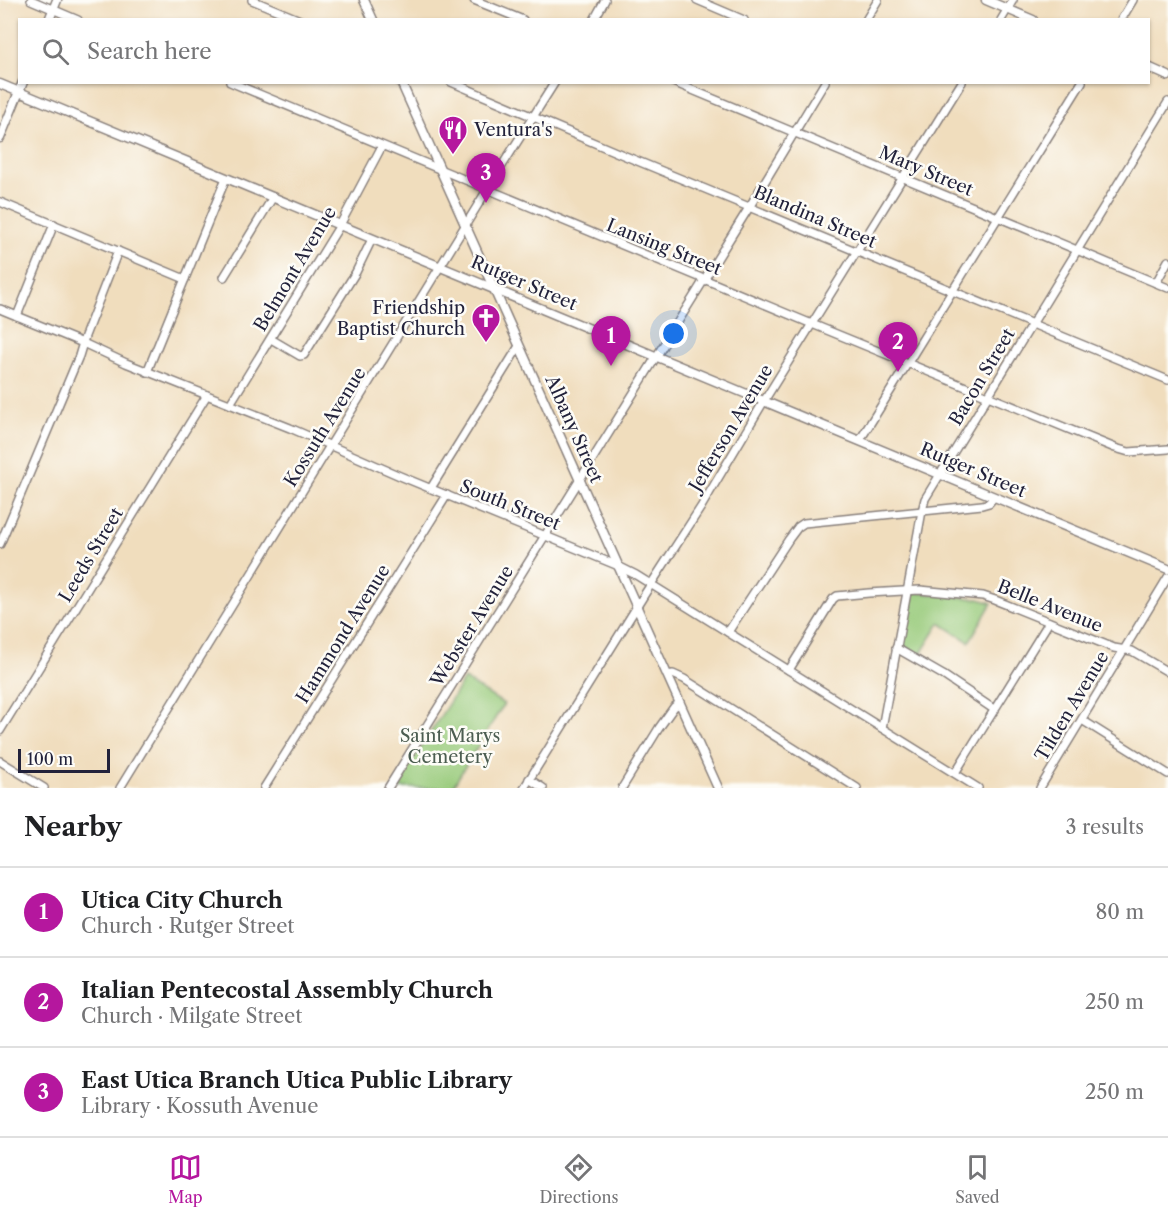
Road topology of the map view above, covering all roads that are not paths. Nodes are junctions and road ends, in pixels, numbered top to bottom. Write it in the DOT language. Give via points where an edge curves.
graph roads {
  1 [pos="31,0"];
  2 [pos="57,0"];
  3 [pos="252,0"];
  4 [pos="364,0"];
  5 [pos="474,0"];
  6 [pos="605,0"];
  7 [pos="697,0"];
  8 [pos="878,0"];
  9 [pos="986,0"];
  10 [pos="1013,0"];
  11 [pos="1133,0"];
  12 [pos="54,9"];
  13 [pos="1007,9"];
  14 [pos="51,18"];
  15 [pos="74,18"];
  16 [pos="295,18"];
  17 [pos="372,18"];
  18 [pos="518,18"];
  19 [pos="595,18"];
  20 [pos="739,18"];
  21 [pos="867,18"];
  22 [pos="1002,18"];
  23 [pos="1028,18"];
  24 [pos="1122,18"];
  25 [pos="1150,68"];
  26 [pos="1168,75"];
  27 [pos="0,84"];
  28 [pos="22,84"];
  29 [pos="235,84"];
  30 [pos="402,84"];
  31 [pos="456,84"];
  32 [pos="554,84"];
  33 [pos="678,84"];
  34 [pos="824,84"];
  35 [pos="961,84"];
  36 [pos="1081,84"];
  37 [pos="19,92"];
  38 [pos="1168,102"];
  39 [pos="534,117"];
  40 [pos="795,133"];
  41 [pos="0,138"];
  42 [pos="382,146"];
  43 [pos="442,171"];
  44 [pos="903,177"];
  45 [pos="226,178"];
  46 [pos="488,190"];
  47 [pos="273,197"];
  48 [pos="0,202"];
  49 [pos="750,206"];
  50 [pos="999,217"];
  51 [pos="54,224"];
  52 [pos="340,225"];
  53 [pos="466,226"];
  54 [pos="372,238"];
  55 [pos="1077,250"];
  56 [pos="118,251"];
  57 [pos="857,251"];
  58 [pos="1168,261"];
  59 [pos="441,267"];
  60 [pos="224,277"];
  61 [pos="185,279"];
  62 [pos="705,280"];
  63 [pos="1156,283"];
  64 [pos="493,288"];
  65 [pos="1168,288"];
  66 [pos="953,291"];
  67 [pos="0,309"];
  68 [pos="17,316"];
  69 [pos="1032,323"];
  70 [pos="812,324"];
  71 [pos="271,339"];
  72 [pos="83,343"];
  73 [pos="519,346"];
  74 [pos="657,357"];
  75 [pos="908,363"];
  76 [pos="147,372"];
  77 [pos="1168,380"];
  78 [pos="207,395"];
  79 [pos="987,396"];
  80 [pos="764,401"];
  81 [pos="230,405"];
  82 [pos="860,440"];
  83 [pos="331,446"];
  84 [pos="1168,449"];
  85 [pos="940,474"];
  86 [pos="579,480"];
  87 [pos="431,488"];
  88 [pos="447,495"];
  89 [pos="994,496"];
  90 [pos="922,511"];
  91 [pos="545,535"];
  92 [pos="0,544"];
  93 [pos="616,565"];
  94 [pos="1168,569"];
  95 [pos="1168,577"];
  96 [pos="651,585"];
  97 [pos="907,590"];
  98 [pos="636,608"];
  99 [pos="1049,621"];
  100 [pos="728,632"];
  101 [pos="896,648"];
  102 [pos="1125,649"];
  103 [pos="789,670"];
  104 [pos="1168,672"];
  105 [pos="667,675"];
  106 [pos="680,703"];
  107 [pos="995,710"];
  108 [pos="1082,720"];
  109 [pos="882,728"];
  110 [pos="0,731"];
  111 [pos="0,761"];
  112 [pos="955,773"];
  113 [pos="1168,774"];
  114 [pos="529,779"];
  115 [pos="44,788"];
  116 [pos="120,788"];
  117 [pos="264,788"];
  118 [pos="388,788"];
  119 [pos="524,788"];
  120 [pos="543,788"];
  121 [pos="622,788"];
  122 [pos="718,788"];
  123 [pos="857,788"];
  124 [pos="978,788"];
  125 [pos="1040,788"];
  1 -- 12 [label="street"];
  2 -- 12 [label="street"];
  3 -- 16 [label="street"];
  4 -- 17 [label="street"];
  5 -- 18 [label="street"];
  6 -- 19 [label="street"];
  7 -- 20 [label="street"];
  8 -- 21 [label="street"];
  9 -- 13 [label="street"];
  10 -- 13 [label="street"];
  11 -- 24 [label="street"];
  12 -- 14 [label="street"];
  12 -- 15 [label="street"];
  13 -- 22 [label="street"];
  13 -- 23 [label="street"];
  25 -- 26 [label="street"];
  27 -- 37 [label="street, Rutger Street"];
  28 -- 37 [label="street"];
  29 -- 42 [label="street, Lansing Street"];
  30 -- 43 [label="street, Albany Street"];
  31 -- 39 [label="street, Blandina Street"];
  32 -- 39 [label="street, Kossuth Avenue"];
  33 -- 40 [label="street, Mary Street"];
  34 -- 40 [label="street, Webster Avenue"];
  35 -- 44 [label="street, Jefferson Avenue"];
  36 -- 50 [label="street"];
  37 -- 41 [label="street"];
  37 -- 45 [label="street, Rutger Street"];
  38 -- 55 [label="street, Bacon Street"];
  39 -- 46 [label="street, Kossuth Avenue"];
  39 -- 49 [label="street, Blandina Street"];
  40 -- 44 [label="street, Mary Street"];
  40 -- 49 [label="street, Webster Avenue"];
  42 -- 43 [label="street, Lansing Street"];
  42 -- 52 [label="street, Belmont Avenue"];
  43 -- 46 [label="street, Lansing Street"];
  43 -- 53 [label="street, Albany Street"];
  44 -- 50 [label="street, Mary Street"];
  44 -- 57 [label="street, Jefferson Avenue"];
  45 -- 47 [label="street, Rutger Street"];
  45 -- 61 [label="street"];
  46 -- 53 [label="street, Kossuth Avenue"];
  46 -- 62 [label="street, Lansing Street"];
  47 -- 52 [label="street, Rutger Street"];
  47 -- 60 [label="street"];
  48 -- 51 [label="street"];
  49 -- 57 [label="street, Blandina Street"];
  49 -- 62 [label="street, Webster Avenue"];
  50 -- 55 [label="street, Mary Street"];
  50 -- 66 [label="street"];
  51 -- 56 [label="street"];
  51 -- 68 [label="street"];
  52 -- 54 [label="street, Rutger Street"];
  52 -- 71 [label="street, Belmont Avenue"];
  53 -- 59 [label="street, Kossuth Avenue"];
  53 -- 64 [label="street, Albany Street"];
  54 -- 59 [label="street, Rutger Street"];
  54 -- 71 [label="street" via="356,273 304,355"];
  55 -- 63 [label="street, Mary Street"];
  55 -- 69 [label="street, Bacon Street"];
  56 -- 61 [label="street"];
  56 -- 72 [label="street"];
  57 -- 66 [label="street, Blandina Street"];
  57 -- 70 [label="street, Jefferson Avenue"];
  58 -- 63 [label="street"];
  59 -- 64 [label="street, Rutger Street"];
  59 -- 83 [label="street, Kossuth Avenue"];
  61 -- 76 [label="street"];
  62 -- 70 [label="street, Lansing Street"];
  62 -- 74 [label="street, Webster Avenue"];
  63 -- 65 [label="street, Mary Street"];
  64 -- 73 [label="street, Albany Street"];
  64 -- 74 [label="street, Rutger Street"];
  66 -- 69 [label="street, Blandina Street"];
  66 -- 75 [label="street"];
  67 -- 68 [label="street, South Street"];
  68 -- 72 [label="street, South Street"];
  69 -- 77 [label="street, Blandina Street"];
  69 -- 79 [label="street, Bacon Street"];
  70 -- 75 [label="street, Lansing Street"];
  70 -- 80 [label="street, Jefferson Avenue"];
  71 -- 81 [label="street, Belmont Avenue"];
  72 -- 76 [label="street, South Street"];
  72 -- 92 [label="street"];
  73 -- 86 [label="street, Albany Street"];
  73 -- 87 [label="street"];
  74 -- 80 [label="street, Rutger Street"];
  74 -- 86 [label="street, Webster Avenue"];
  75 -- 79 [label="street, Lansing Street"];
  75 -- 82 [label="street"];
  76 -- 78 [label="street, South Street"];
  78 -- 81 [label="street, South Street"];
  78 -- 110 [label="street, Leeds Street"];
  79 -- 84 [label="street, Lansing Street" via="1129,452"];
  79 -- 85 [label="street, Bacon Street"];
  80 -- 82 [label="street, Rutger Street"];
  80 -- 96 [label="street, Jefferson Avenue"];
  81 -- 83 [label="street, South Street"];
  82 -- 85 [label="street, Rutger Street"];
  83 -- 87 [label="street, South Street"];
  83 -- 116 [label="street, Kossuth Avenue"];
  85 -- 89 [label="street, Rutger Street"];
  85 -- 90 [label="street, Bacon Street"];
  86 -- 91 [label="street, Webster Avenue"];
  86 -- 93 [label="street, Albany Street"];
  87 -- 88 [label="street, South Street"];
  88 -- 91 [label="street, South Street"];
  88 -- 117 [label="street, Hammond Avenue"];
  89 -- 90 [label="street" via="982,505"];
  89 -- 94 [label="street, Rutger Street"];
  90 -- 97 [label="street, Bacon Street"];
  90 -- 100 [label="street" via="804,523 789,539"];
  91 -- 93 [label="street, South Street"];
  91 -- 118 [label="street, Webster Avenue"];
  93 -- 96 [label="street, South Street"];
  93 -- 98 [label="street, Albany Street"];
  95 -- 102 [label="street, Tilden Avenue"];
  96 -- 98 [label="street, Jefferson Avenue"];
  96 -- 100 [label="street, South Street"];
  97 -- 99 [label="street, Belle Avenue" via="984,596"];
  97 -- 101 [label="street, Bacon Street"];
  97 -- 103 [label="street, Belle Avenue" via="837,596"];
  98 -- 105 [label="street, Albany Street"];
  98 -- 114 [label="street, Jefferson Avenue"];
  99 -- 102 [label="street, Belle Avenue"];
  99 -- 107 [label="street"];
  100 -- 103 [label="street, South Street"];
  101 -- 107 [label="street"];
  101 -- 109 [label="street, Bacon Street"];
  102 -- 104 [label="street, Belle Avenue"];
  102 -- 108 [label="street, Tilden Avenue"];
  103 -- 109 [label="street, South Street"];
  105 -- 106 [label="street, Albany Street"];
  105 -- 123 [label="street" via="684,680"];
  106 -- 121 [label="street" via="664,721"];
  106 -- 122 [label="street, Albany Street"];
  107 -- 112 [label="street"];
  108 -- 113 [label="street"];
  108 -- 125 [label="street, Tilden Avenue"];
  109 -- 112 [label="street, South Street"];
  111 -- 115 [label="street"];
  112 -- 124 [label="street, South Street"];
  114 -- 119 [label="street, Jefferson Avenue"];
  114 -- 120 [label="street"];
}
